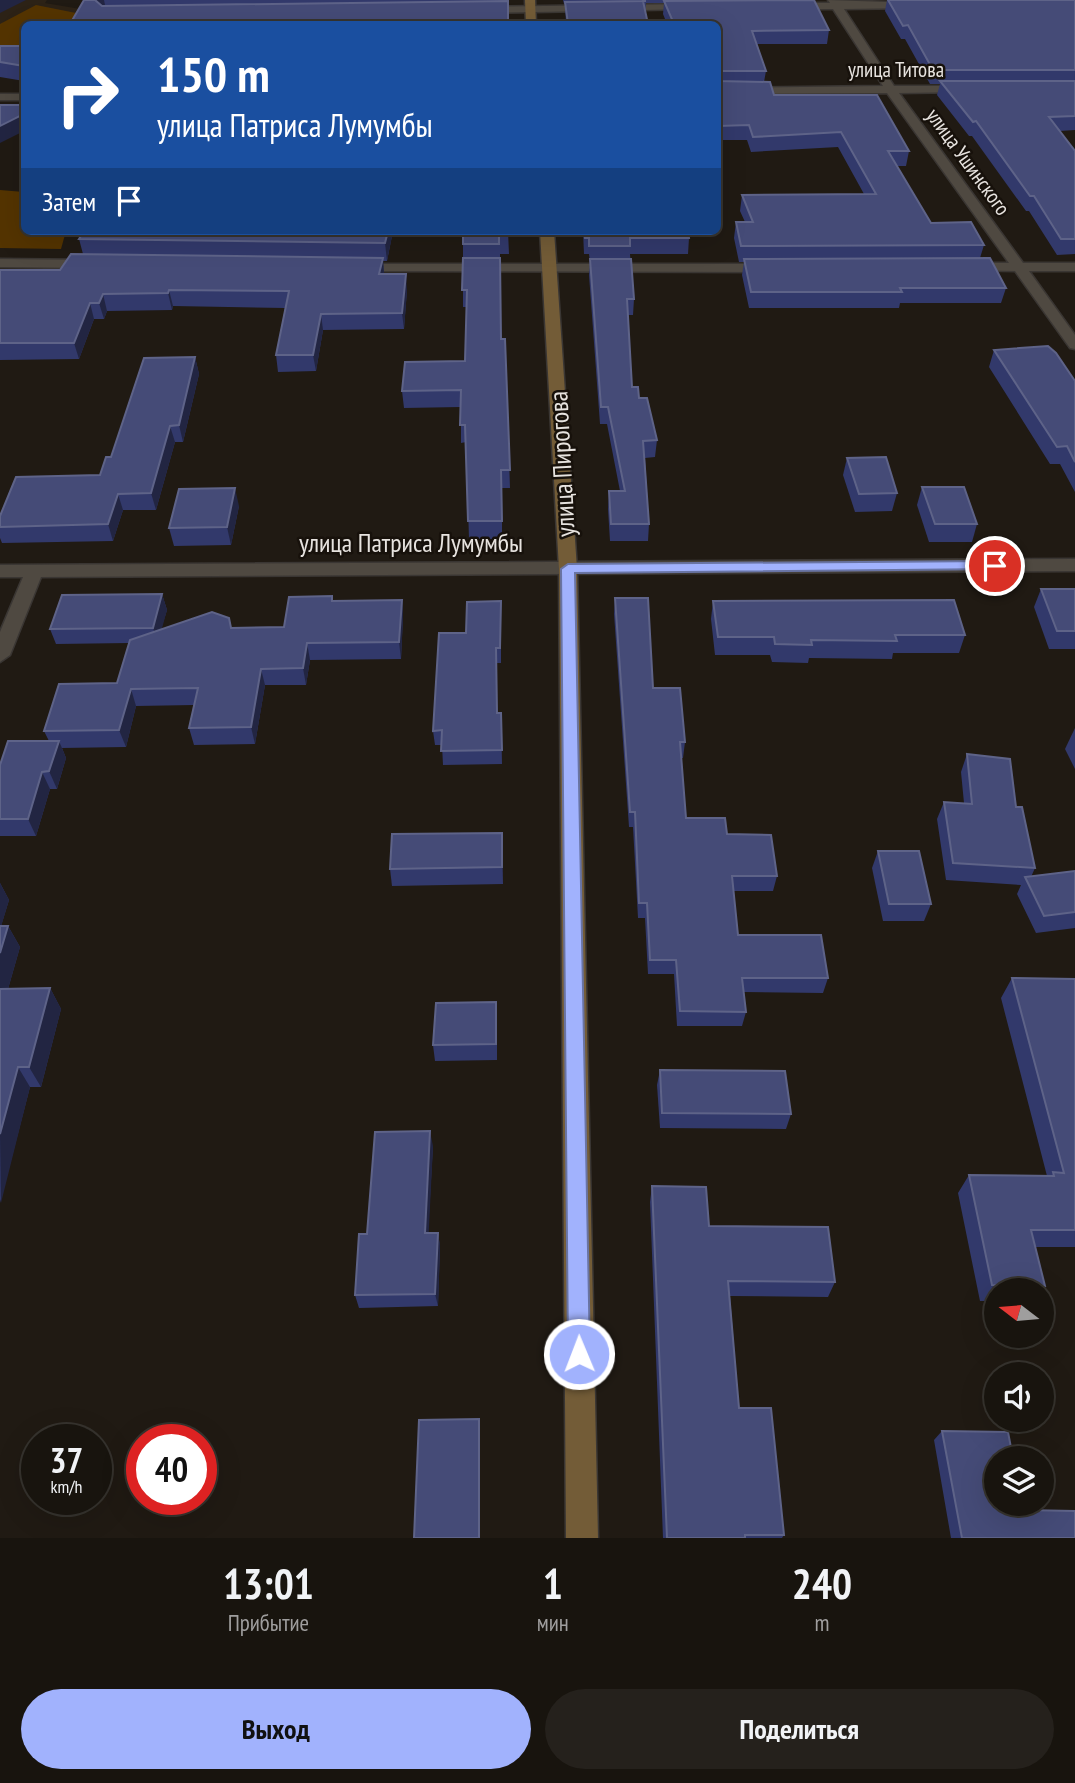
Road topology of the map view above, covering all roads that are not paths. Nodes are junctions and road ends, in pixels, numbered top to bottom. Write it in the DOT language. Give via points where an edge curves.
graph roads {
  1 [pos="834,3"];
  2 [pos="929,4"];
  3 [pos="530,5"];
  4 [pos="780,6"];
  5 [pos="697,7"];
  6 [pos="462,10"];
  7 [pos="890,89"];
  8 [pos="983,89"];
  9 [pos="721,91"];
  10 [pos="0,97"];
  11 [pos="21,97"];
  12 [pos="547,235"];
  13 [pos="0,263"];
  14 [pos="102,264"];
  15 [pos="345,267"];
  16 [pos="951,267"];
  17 [pos="1020,267"];
  18 [pos="1075,267"];
  19 [pos="785,268"];
  20 [pos="550,269"];
  21 [pos="1075,345"];
  22 [pos="1075,565"];
  23 [pos="568,569"];
  24 [pos="0,571"];
  25 [pos="34,572"];
  26 [pos="0,655"];
  27 [pos="582,1538"];
  1 -- 2 [label="street"];
  1 -- 4 [label="street"];
  1 -- 7 [label="street, улица Ушинского"];
  3 -- 5 [label="street"];
  3 -- 6 [label="street"];
  7 -- 8 [label="street, улица Титова"];
  7 -- 9 [label="street, улица Титова"];
  7 -- 17 [label="street, улица Ушинского"];
  10 -- 11 [label="street"];
  12 -- 20 [label="street, улица Пирогова"];
  13 -- 14 [label="street"];
  15 -- 20 [label="street"];
  16 -- 17 [label="street"];
  17 -- 18 [label="street"];
  17 -- 21 [label="street, улица Ушинского"];
  19 -- 20 [label="street"];
  20 -- 23 [label="street, улица Пирогова"];
  22 -- 23 [label="street, улица Патриса Лумумбы"];
  23 -- 25 [label="street, улица Патриса Лумумбы"];
  23 -- 27 [label="street, улица Пирогова"];
  24 -- 25 [label="street, улица Патриса Лумумбы"];
  25 -- 26 [label="street"];
}
